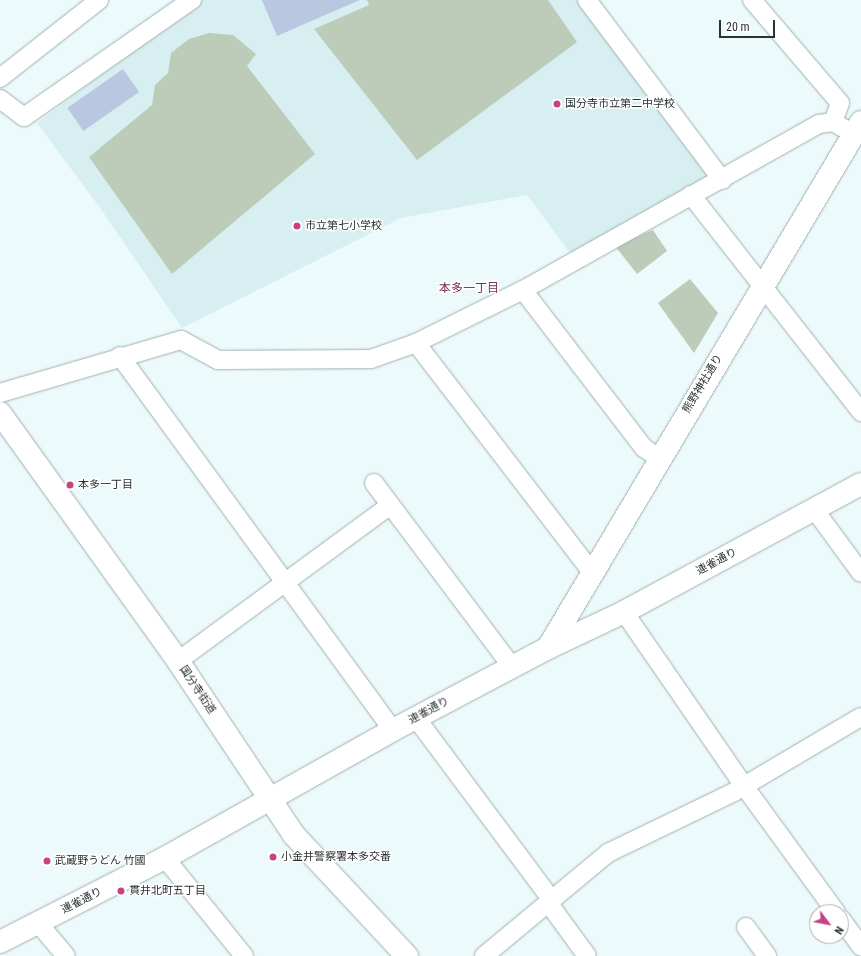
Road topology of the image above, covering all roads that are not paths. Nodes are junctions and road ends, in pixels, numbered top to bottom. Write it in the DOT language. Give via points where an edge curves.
graph roads {
  1 [pos="99,0"];
  2 [pos="192,0"];
  3 [pos="587,0"];
  4 [pos="752,0"];
  5 [pos="0,78"];
  6 [pos="0,99"];
  7 [pos="833,122"];
  8 [pos="858,128"];
  9 [pos="722,180"];
  10 [pos="691,195"];
  11 [pos="762,286"];
  12 [pos="523,290"];
  13 [pos="416,343"];
  14 [pos="120,356"];
  15 [pos="0,393"];
  16 [pos="861,412"];
  17 [pos="0,413"];
  18 [pos="659,458"];
  19 [pos="374,483"];
  20 [pos="861,484"];
  21 [pos="389,506"];
  22 [pos="814,510"];
  23 [pos="592,572"];
  24 [pos="861,573"];
  25 [pos="285,583"];
  26 [pos="624,612"];
  27 [pos="548,648"];
  28 [pos="178,662"];
  29 [pos="512,667"];
  30 [pos="416,718"];
  31 [pos="861,718"];
  32 [pos="393,730"];
  33 [pos="744,786"];
  34 [pos="270,800"];
  35 [pos="165,858"];
  36 [pos="551,899"];
  37 [pos="830,904"];
  38 [pos="38,923"];
  39 [pos="746,927"];
  40 [pos="849,930"];
  41 [pos="0,942"];
  42 [pos="861,947"];
  43 [pos="66,956"];
  44 [pos="244,956"];
  45 [pos="406,956"];
  46 [pos="484,956"];
  47 [pos="587,956"];
  48 [pos="768,956"];
  1 -- 5 [label="street"];
  2 -- 6 [label="street" via="24,117"];
  3 -- 9 [label="street"];
  4 -- 7 [label="street" via="840,103"];
  7 -- 8 [label="street"];
  7 -- 9 [label="street" via="819,124"];
  8 -- 11 [label="main road, 熊野神社通り"];
  9 -- 10 [label="street"];
  10 -- 11 [label="street"];
  10 -- 12 [label="street"];
  11 -- 16 [label="street"];
  11 -- 18 [label="main road, 熊野神社通り"];
  12 -- 13 [label="street"];
  12 -- 18 [label="street" via="644,448"];
  13 -- 14 [label="street" via="371,359 279,362 218,360 181,340"];
  13 -- 23 [label="street"];
  14 -- 15 [label="street"];
  14 -- 25 [label="street"];
  17 -- 28 [label="main road, 国分寺街道"];
  18 -- 23 [label="main road, 熊野神社通り"];
  19 -- 21 [label="street"];
  20 -- 22 [label="main road, 連雀通り"];
  21 -- 25 [label="street"];
  21 -- 29 [label="street"];
  22 -- 24 [label="street"];
  22 -- 26 [label="main road, 連雀通り"];
  23 -- 27 [label="main road, 熊野神社通り"];
  25 -- 28 [label="street"];
  25 -- 32 [label="street"];
  26 -- 27 [label="main road, 連雀通り"];
  26 -- 33 [label="street"];
  27 -- 29 [label="main road, 連雀通り"];
  28 -- 34 [label="main road, 国分寺街道"];
  29 -- 30 [label="main road, 連雀通り"];
  30 -- 32 [label="main road, 連雀通り"];
  30 -- 36 [label="street"];
  31 -- 33 [label="street"];
  32 -- 34 [label="main road, 連雀通り"];
  33 -- 36 [label="street" via="608,853"];
  33 -- 37 [label="street"];
  34 -- 35 [label="main road, 連雀通り"];
  34 -- 45 [label="main road, 国分寺街道" via="294,835"];
  35 -- 38 [label="main road, 連雀通り"];
  35 -- 44 [label="street"];
  36 -- 46 [label="street"];
  36 -- 47 [label="street" via="552,908"];
  38 -- 41 [label="main road, 連雀通り"];
  38 -- 43 [label="street"];
  39 -- 48 [label="street"];
  40 -- 42 [label="street"];
}
